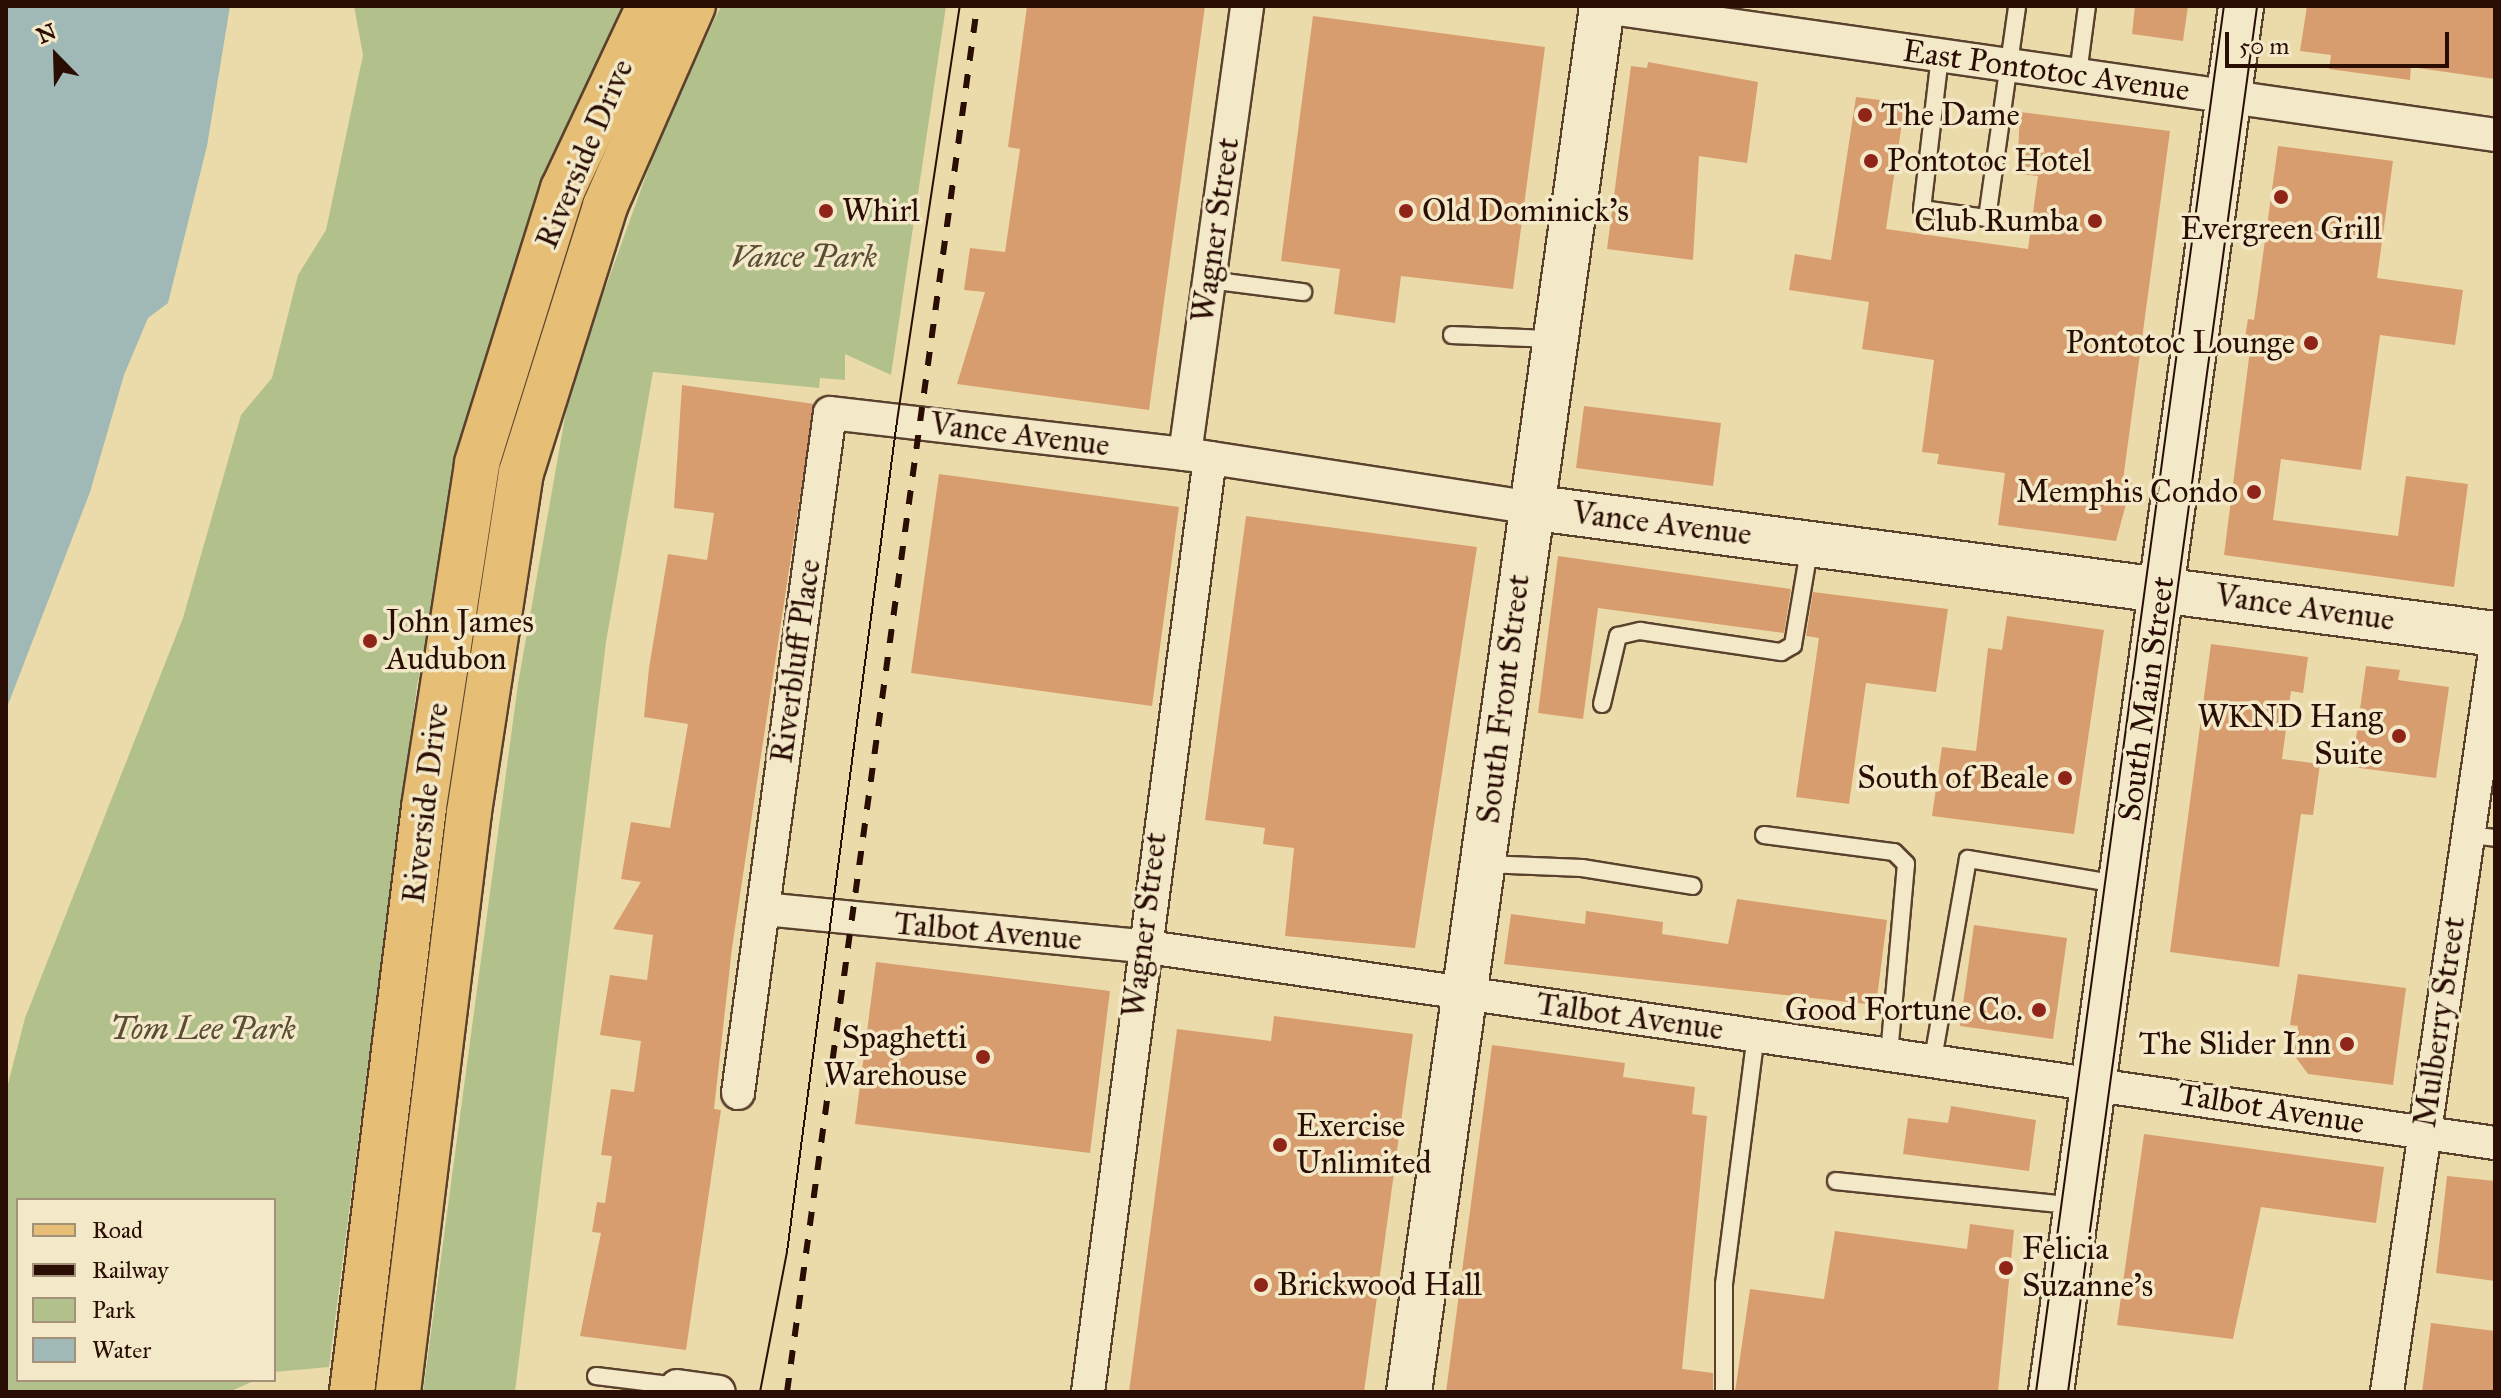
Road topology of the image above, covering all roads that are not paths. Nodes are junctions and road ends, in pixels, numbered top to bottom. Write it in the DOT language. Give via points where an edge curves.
graph roads {
  1 [pos="649,6"];
  2 [pos="693,6"];
  3 [pos="1247,6"];
  4 [pos="1601,6"];
  5 [pos="2017,6"];
  6 [pos="2087,6"];
  7 [pos="2241,6"];
  8 [pos="1940,56"];
  9 [pos="2008,65"];
  10 [pos="2078,74"];
  11 [pos="2228,97"];
  12 [pos="2495,135"];
  13 [pos="1209,280"];
  14 [pos="1303,292"];
  15 [pos="1452,335"];
  16 [pos="1553,339"];
  17 [pos="830,413"];
  18 [pos="1197,456"];
  19 [pos="1529,507"];
  20 [pos="1810,543"];
  21 [pos="2162,589"];
  22 [pos="2495,634"];
  23 [pos="2495,652"];
  24 [pos="1602,704"];
  25 [pos="1764,835"];
  26 [pos="2481,836"];
  27 [pos="1483,864"];
  28 [pos="2121,884"];
  29 [pos="1693,886"];
  30 [pos="763,909"];
  31 [pos="1141,946"];
  32 [pos="1467,994"];
  33 [pos="1756,1035"];
  34 [pos="1889,1053"];
  35 [pos="1933,1059"];
  36 [pos="2094,1082"];
  37 [pos="738,1093"];
  38 [pos="2423,1133"];
  39 [pos="2495,1143"];
  40 [pos="1836,1181"];
  41 [pos="2077,1206"];
  42 [pos="596,1376"];
  43 [pos="677,1386"];
  44 [pos="352,1392"];
  45 [pos="398,1392"];
  46 [pos="719,1392"];
  47 [pos="1088,1392"];
  48 [pos="1409,1392"];
  49 [pos="1724,1392"];
  50 [pos="2051,1392"];
  51 [pos="2387,1392"];
  1 -- 44 [label="main road, Riverside Drive" via="563,189 477,463 424,807"];
  2 -- 45 [label="main road, Riverside Drive" via="605,206 521,473 469,812"];
  3 -- 13 [label="street, Wagner Street"];
  4 -- 8 [label="street, East Pontotoc Avenue"];
  4 -- 16 [label="main road, South Front Street"];
  5 -- 9 [label="lane"];
  6 -- 10 [label="lane"];
  7 -- 11 [label="main road, South Main Street"];
  8 -- 9 [label="street, East Pontotoc Avenue"];
  8 -- 9 [label="lane" via="1922,209 1987,218"];
  9 -- 10 [label="street, East Pontotoc Avenue"];
  10 -- 11 [label="street, East Pontotoc Avenue"];
  11 -- 12 [label="street, East Pontotoc Avenue"];
  11 -- 21 [label="main road, South Main Street"];
  13 -- 14 [label="lane"];
  13 -- 18 [label="street, Wagner Street"];
  15 -- 16 [label="lane"];
  16 -- 19 [label="main road, South Front Street"];
  17 -- 18 [label="street, Vance Avenue"];
  17 -- 30 [label="street, Riverbluff Place"];
  18 -- 19 [label="street, Vance Avenue"];
  18 -- 31 [label="street, Wagner Street"];
  19 -- 20 [label="main road, Vance Avenue"];
  19 -- 27 [label="main road, South Front Street"];
  20 -- 21 [label="main road, Vance Avenue"];
  20 -- 24 [label="lane" via="1793,645 1781,652 1640,631 1618,636"];
  21 -- 22 [label="main road, Vance Avenue"];
  21 -- 28 [label="main road, South Main Street"];
  23 -- 26 [label="street, Mulberry Street"];
  25 -- 34 [label="lane" via="1894,852 1906,864"];
  26 -- 38 [label="street, Mulberry Street"];
  27 -- 29 [label="lane" via="1582,868"];
  27 -- 32 [label="main road, South Front Street"];
  28 -- 35 [label="lane" via="1968,859"];
  28 -- 36 [label="main road, South Main Street"];
  30 -- 31 [label="street, Talbot Avenue"];
  30 -- 37 [label="street, Riverbluff Place"];
  31 -- 32 [label="street, Talbot Avenue"];
  31 -- 47 [label="street, Wagner Street"];
  32 -- 33 [label="street, Talbot Avenue"];
  32 -- 48 [label="main road, South Front Street"];
  33 -- 34 [label="street, Talbot Avenue"];
  33 -- 49 [label="lane" via="1724,1284"];
  34 -- 35 [label="street, Talbot Avenue"];
  35 -- 36 [label="street, Talbot Avenue"];
  36 -- 38 [label="street, Talbot Avenue"];
  36 -- 41 [label="main road, South Main Street"];
  38 -- 39 [label="street, Talbot Avenue"];
  38 -- 51 [label="street, Mulberry Street"];
  40 -- 41 [label="lane"];
  41 -- 50 [label="main road, South Main Street"];
  42 -- 43 [label="lane"];
  43 -- 46 [label="street"];
}
